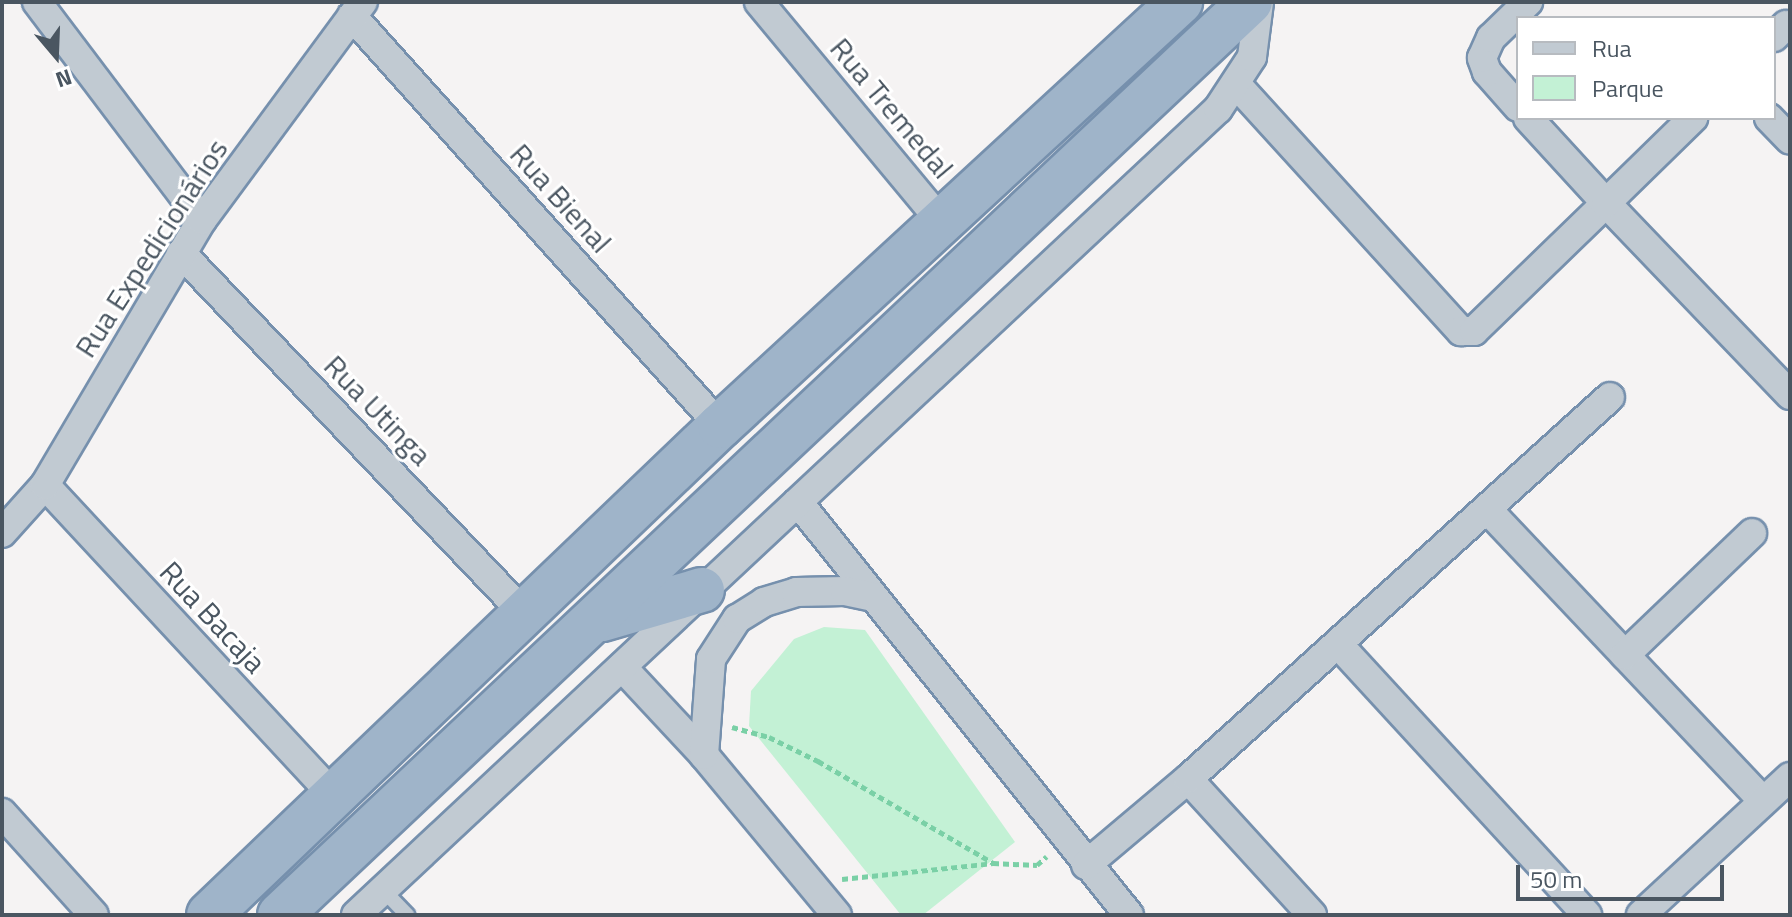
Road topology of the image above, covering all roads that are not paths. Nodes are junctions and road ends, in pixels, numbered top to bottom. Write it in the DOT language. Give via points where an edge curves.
graph roads {
  1 [pos="37,2"];
  2 [pos="759,2"];
  3 [pos="1180,2"];
  4 [pos="1250,2"];
  5 [pos="1259,2"];
  6 [pos="1528,2"];
  7 [pos="358,9"];
  8 [pos="1237,85"];
  9 [pos="1516,105"];
  10 [pos="1530,120"];
  11 [pos="1691,120"];
  12 [pos="1771,120"];
  13 [pos="1790,140"];
  14 [pos="1606,203"];
  15 [pos="202,220"];
  16 [pos="941,221"];
  17 [pos="181,253"];
  18 [pos="1790,395"];
  19 [pos="1610,397"];
  20 [pos="720,426"];
  21 [pos="45,485"];
  22 [pos="798,502"];
  23 [pos="1487,509"];
  24 [pos="2,533"];
  25 [pos="1752,533"];
  26 [pos="702,590"];
  27 [pos="873,597"];
  28 [pos="525,614"];
  29 [pos="596,620"];
  30 [pos="1338,644"];
  31 [pos="1625,655"];
  32 [pos="622,667"];
  33 [pos="704,755"];
  34 [pos="1790,777"];
  35 [pos="1188,779"];
  36 [pos="332,794"];
  37 [pos="1763,801"];
  38 [pos="2,813"];
  39 [pos="1086,865"];
  40 [pos="383,890"];
  41 [pos="94,915"];
  42 [pos="209,915"];
  43 [pos="280,915"];
  44 [pos="356,915"];
  45 [pos="407,915"];
  46 [pos="837,915"];
  47 [pos="1129,915"];
  48 [pos="1312,915"];
  49 [pos="1587,915"];
  50 [pos="1641,915"];
  1 -- 15 [label="street"];
  2 -- 16 [label="street, Rua Tremedal"];
  3 -- 16 [label="highway"];
  4 -- 29 [label="highway"];
  5 -- 8 [label="street" via="1257,40"];
  6 -- 9 [label="street" via="1491,38 1482,58 1487,72"];
  7 -- 15 [label="street, Rua Expedicionários"];
  7 -- 20 [label="street, Rua Bienal"];
  8 -- 14 [label="street" via="1466,333"];
  8 -- 22 [label="street"];
  10 -- 14 [label="street"];
  11 -- 14 [label="street"];
  12 -- 13 [label="street"];
  14 -- 18 [label="street"];
  15 -- 17 [label="street, Rua Expedicionários"];
  16 -- 20 [label="highway"];
  17 -- 21 [label="street, Rua Expedicionários"];
  17 -- 28 [label="street, Rua Utinga"];
  19 -- 23 [label="street"];
  20 -- 28 [label="highway"];
  21 -- 24 [label="street, Rua Expedicionários"];
  21 -- 36 [label="street, Rua Bacaja"];
  22 -- 26 [label="street"];
  22 -- 27 [label="street"];
  23 -- 30 [label="street"];
  23 -- 31 [label="street"];
  25 -- 31 [label="street"];
  26 -- 29 [label="highway"];
  26 -- 32 [label="street"];
  27 -- 33 [label="street" via="845,591 796,592 749,611 711,659"];
  27 -- 39 [label="street"];
  28 -- 36 [label="highway"];
  29 -- 43 [label="highway"];
  30 -- 35 [label="street"];
  30 -- 49 [label="street"];
  31 -- 37 [label="street"];
  32 -- 33 [label="street"];
  32 -- 40 [label="street"];
  33 -- 46 [label="street"];
  34 -- 37 [label="street"];
  35 -- 39 [label="street"];
  35 -- 48 [label="street"];
  36 -- 42 [label="highway"];
  37 -- 50 [label="street"];
  38 -- 41 [label="street"];
  39 -- 47 [label="street"];
  40 -- 44 [label="street"];
  40 -- 45 [label="lane"];
}
